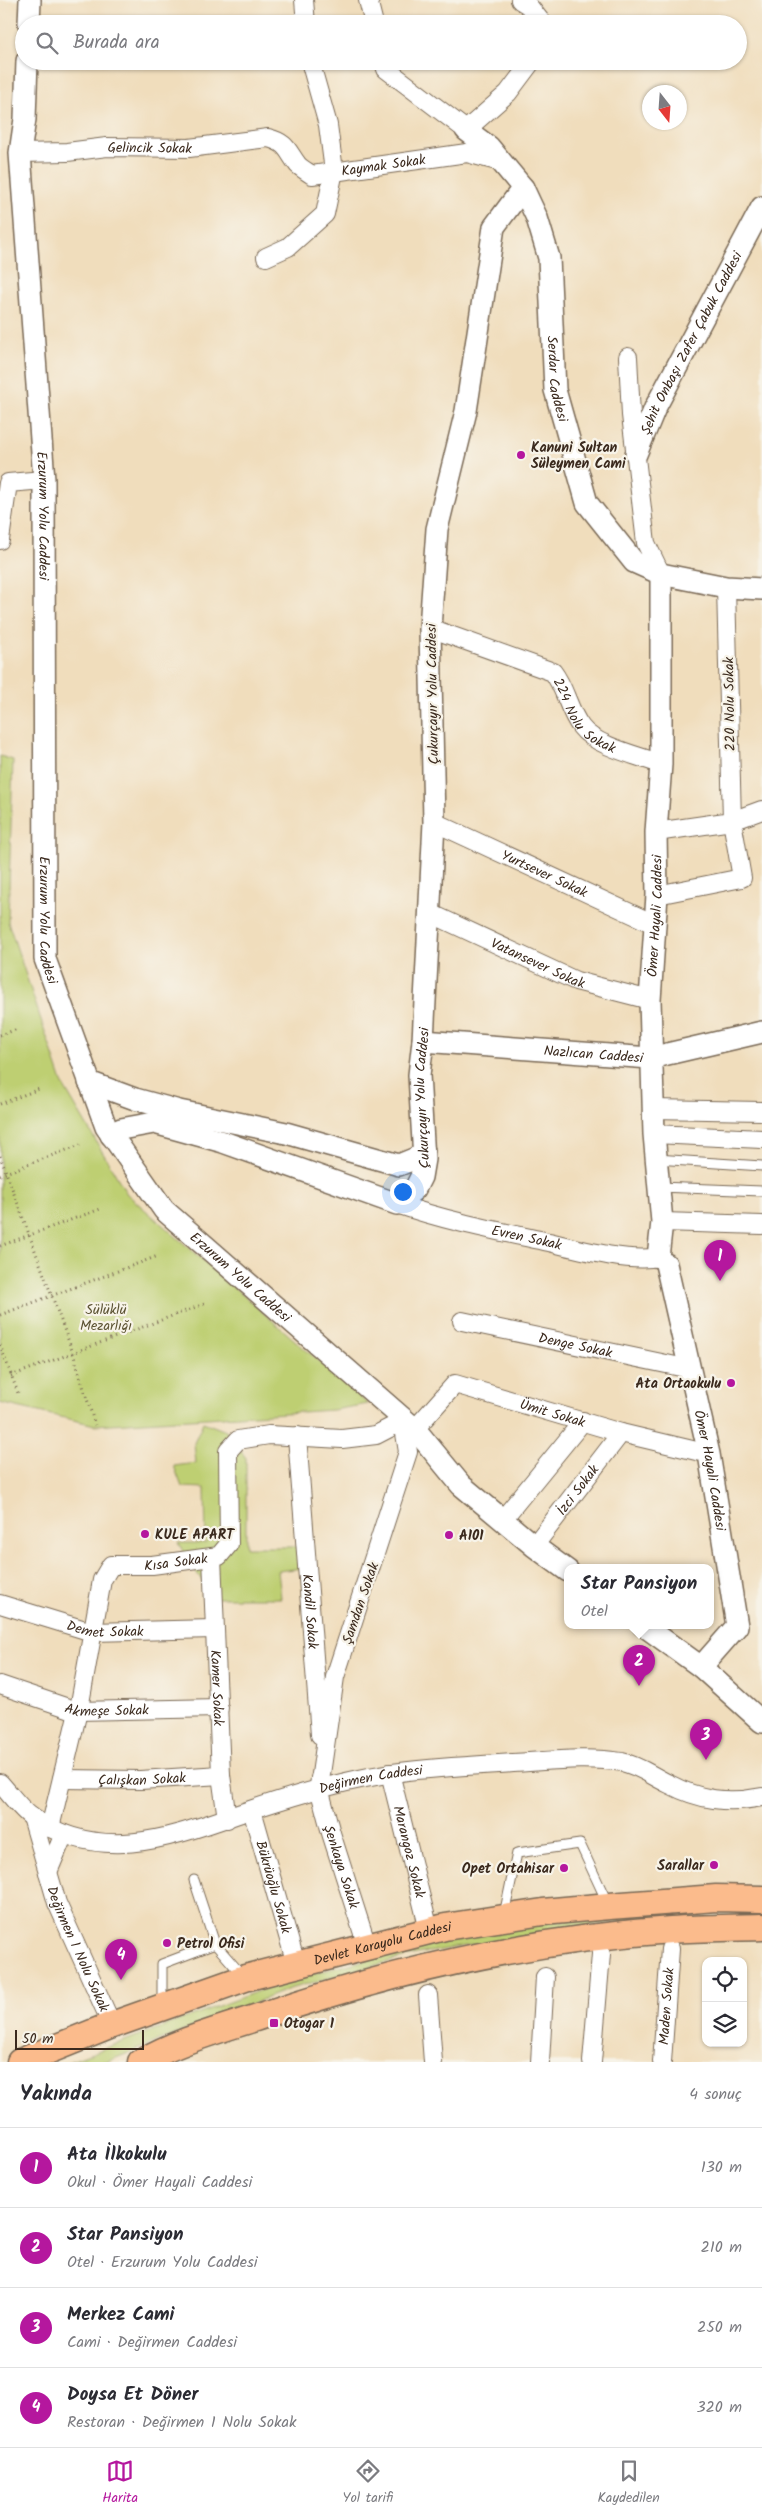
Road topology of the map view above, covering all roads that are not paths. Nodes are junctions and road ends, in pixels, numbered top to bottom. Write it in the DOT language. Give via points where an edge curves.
graph roads {
  1 [pos="30,0"];
  2 [pos="304,0"];
  3 [pos="368,0"];
  4 [pos="520,0"];
  5 [pos="29,15"];
  6 [pos="305,15"];
  7 [pos="372,15"];
  8 [pos="536,15"];
  9 [pos="27,70"];
  10 [pos="313,70"];
  11 [pos="387,70"];
  12 [pos="525,70"];
  13 [pos="466,130"];
  14 [pos="279,141"];
  15 [pos="20,153"];
  16 [pos="501,162"];
  17 [pos="334,171"];
  18 [pos="523,188"];
  19 [pos="762,207"];
  20 [pos="266,257"];
  21 [pos="628,357"];
  22 [pos="636,454"];
  23 [pos="44,480"];
  24 [pos="0,540"];
  25 [pos="661,574"];
  26 [pos="726,587"];
  27 [pos="762,589"];
  28 [pos="430,628"];
  29 [pos="661,764"];
  30 [pos="762,810"];
  31 [pos="732,821"];
  32 [pos="434,822"];
  33 [pos="656,832"];
  34 [pos="657,895"];
  35 [pos="430,913"];
  36 [pos="656,925"];
  37 [pos="650,1000"];
  38 [pos="762,1032"];
  39 [pos="423,1041"];
  40 [pos="650,1058"];
  41 [pos="89,1082"];
  42 [pos="652,1109"];
  43 [pos="762,1111"];
  44 [pos="242,1124"];
  45 [pos="654,1134"];
  46 [pos="111,1135"];
  47 [pos="762,1139"];
  48 [pos="232,1145"];
  49 [pos="424,1151"];
  50 [pos="656,1159"];
  51 [pos="762,1166"];
  52 [pos="658,1187"];
  53 [pos="762,1191"];
  54 [pos="396,1204"];
  55 [pos="662,1222"];
  56 [pos="762,1225"];
  57 [pos="662,1260"];
  58 [pos="462,1321"];
  59 [pos="690,1369"];
  60 [pos="583,1421"];
  61 [pos="409,1425"];
  62 [pos="621,1432"];
  63 [pos="297,1436"];
  64 [pos="709,1454"];
  65 [pos="502,1519"];
  66 [pos="534,1546"];
  67 [pos="212,1557"];
  68 [pos="564,1568"];
  69 [pos="0,1604"];
  70 [pos="214,1629"];
  71 [pos="649,1629"];
  72 [pos="92,1632"];
  73 [pos="701,1667"];
  74 [pos="0,1685"];
  75 [pos="219,1708"];
  76 [pos="77,1711"];
  77 [pos="762,1722"];
  78 [pos="390,1773"];
  79 [pos="222,1775"];
  80 [pos="62,1779"];
  81 [pos="0,1783"];
  82 [pos="320,1788"];
  83 [pos="762,1797"];
  84 [pos="252,1810"];
  85 [pos="32,1817"];
  86 [pos="227,1819"];
  87 [pos="57,1831"];
  88 [pos="48,1872"];
  89 [pos="194,1880"];
  90 [pos="762,1899"];
  91 [pos="609,1906"];
  92 [pos="503,1919"];
  93 [pos="762,1927"];
  94 [pos="429,1930"];
  95 [pos="215,1944"];
  96 [pos="367,1946"];
  97 [pos="670,1949"];
  98 [pos="601,1954"];
  99 [pos="296,1964"];
  100 [pos="546,1977"];
  101 [pos="245,1978"];
  102 [pos="428,1995"];
  103 [pos="162,2007"];
  104 [pos="112,2025"];
  105 [pos="150,2060"];
  106 [pos="20,2062"];
  107 [pos="433,2062"];
  108 [pos="540,2062"];
  109 [pos="592,2062"];
  110 [pos="662,2062"];
  1 -- 5 [label="street"];
  2 -- 6 [label="street"];
  3 -- 7 [label="street"];
  4 -- 8 [label="street"];
  9 -- 15 [label="street, Erzurum Yolu Caddesi"];
  10 -- 17 [label="street" via="328,125"];
  11 -- 13 [label="street"];
  12 -- 13 [label="street" via="508,93"];
  13 -- 16 [label="street, Serdar Caddesi" via="489,147"];
  14 -- 15 [label="street, Gelincik Sokak" via="268,138 189,148 107,147"];
  14 -- 17 [label="street, Kaymak Sokak" via="312,175"];
  15 -- 23 [label="street, Erzurum Yolu Caddesi"];
  16 -- 17 [label="street, Kaymak Sokak" via="467,153"];
  16 -- 18 [label="street, Serdar Caddesi"];
  17 -- 20 [label="street" via="324,214 288,247"];
  18 -- 25 [label="street, Serdar Caddesi" via="537,218 549,258 555,390 587,503 634,562"];
  18 -- 28 [label="street, Çukurçayır Yolu Caddesi" via="494,227 466,412 437,529"];
  19 -- 22 [label="street, Şehit Onbaşı Zafer Çabuk Caddesi" via="655,408"];
  21 -- 22 [label="street"];
  22 -- 25 [label="street" via="646,543"];
  23 -- 24 [label="street" via="8,483"];
  23 -- 41 [label="street, Erzurum Yolu Caddesi" via="45,959"];
  25 -- 26 [label="street, Serdar Caddesi"];
  25 -- 29 [label="street, Ömer Hayali Caddesi"];
  26 -- 27 [label="street, Serdar Caddesi"];
  26 -- 31 [label="street, 220 Nolu Sokak"];
  28 -- 29 [label="street, 224 Nolu Sokak" via="553,672 563,685 580,726 592,738"];
  28 -- 32 [label="street, Çukurçayır Yolu Caddesi"];
  29 -- 33 [label="street, Ömer Hayali Caddesi"];
  30 -- 31 [label="street"];
  31 -- 33 [label="street"];
  31 -- 34 [label="street, 220 Nolu Sokak" via="742,878"];
  32 -- 35 [label="street, Çukurçayır Yolu Caddesi"];
  32 -- 36 [label="street, Yurtsever Sokak"];
  33 -- 34 [label="street, Ömer Hayali Caddesi"];
  34 -- 36 [label="street, Ömer Hayali Caddesi"];
  35 -- 37 [label="street, Vatansever Sokak" via="576,981"];
  35 -- 39 [label="street, Çukurçayır Yolu Caddesi"];
  36 -- 37 [label="street, Ömer Hayali Caddesi"];
  37 -- 40 [label="street, Ömer Hayali Caddesi"];
  38 -- 40 [label="street, Nazlıcan Caddesi"];
  39 -- 40 [label="street, Nazlıcan Caddesi"];
  39 -- 49 [label="street, Çukurçayır Yolu Caddesi" via="419,1075"];
  40 -- 42 [label="street, Ömer Hayali Caddesi"];
  41 -- 44 [label="street" via="135,1099"];
  41 -- 46 [label="street, Erzurum Yolu Caddesi"];
  42 -- 43 [label="street"];
  42 -- 45 [label="street, Ömer Hayali Caddesi"];
  44 -- 48 [label="street"];
  44 -- 49 [label="street" via="399,1165"];
  45 -- 47 [label="street"];
  45 -- 50 [label="street, Ömer Hayali Caddesi"];
  46 -- 48 [label="street" via="154,1123"];
  46 -- 61 [label="street, Erzurum Yolu Caddesi" via="164,1210"];
  48 -- 54 [label="street"];
  49 -- 54 [label="street, Çukurçayır Yolu Caddesi" via="421,1177 415,1190"];
  50 -- 51 [label="lane"];
  50 -- 52 [label="street, Ömer Hayali Caddesi"];
  52 -- 53 [label="lane"];
  52 -- 55 [label="street, Ömer Hayali Caddesi"];
  54 -- 57 [label="street, Evren Sokak" via="434,1217 578,1249"];
  55 -- 56 [label="street"];
  55 -- 57 [label="street, Ömer Hayali Caddesi"];
  57 -- 59 [label="street, Ömer Hayali Caddesi"];
  58 -- 59 [label="street, Denge Sokak"];
  59 -- 64 [label="street, Ömer Hayali Caddesi"];
  60 -- 61 [label="street, Ümit Sokak" via="455,1384"];
  60 -- 62 [label="street, Ümit Sokak"];
  60 -- 65 [label="street"];
  61 -- 63 [label="street, Kısa Sokak" via="376,1435 342,1439"];
  61 -- 65 [label="street, Erzurum Yolu Caddesi" via="461,1485"];
  61 -- 82 [label="street, Şamdan Sokak" via="408,1452 335,1677"];
  62 -- 64 [label="street, Ümit Sokak"];
  62 -- 66 [label="street, İzci Sokak"];
  63 -- 67 [label="street, Kısa Sokak" via="269,1435 238,1440 228,1451 229,1544 219,1556"];
  63 -- 82 [label="street, Kandil Sokak" via="320,1725"];
  64 -- 73 [label="street, Ömer Hayali Caddesi" via="737,1626"];
  65 -- 66 [label="street, Erzurum Yolu Caddesi"];
  66 -- 68 [label="street, Erzurum Yolu Caddesi"];
  67 -- 70 [label="street, Kamer Sokak"];
  67 -- 72 [label="street, Kısa Sokak" via="152,1565 112,1565 102,1580"];
  69 -- 72 [label="street, Demet Sokak"];
  70 -- 72 [label="street, Demet Sokak"];
  70 -- 75 [label="street, Kamer Sokak"];
  71 -- 73 [label="street"];
  72 -- 76 [label="street, Kısa Sokak"];
  73 -- 77 [label="street"];
  74 -- 76 [label="street, Akmeşe Sokak"];
  75 -- 76 [label="street, Akmeşe Sokak"];
  75 -- 79 [label="street, Kamer Sokak"];
  76 -- 80 [label="street, Kısa Sokak"];
  78 -- 82 [label="street, Değirmen Caddesi"];
  78 -- 83 [label="street, Değirmen Caddesi" via="556,1759 621,1762 644,1769 703,1799"];
  78 -- 94 [label="street, Marangoz Sokak"];
  79 -- 80 [label="street, Çalışkan Sokak" via="140,1780"];
  79 -- 86 [label="street, Kamer Sokak"];
  80 -- 87 [label="street, Kısa Sokak"];
  81 -- 85 [label="street, Değirmen Caddesi"];
  82 -- 84 [label="street, Değirmen Caddesi"];
  82 -- 96 [label="street, Şenkaya Sokak"];
  84 -- 86 [label="street, Değirmen Caddesi"];
  84 -- 99 [label="street, Bükrüoğlu Sokak"];
  85 -- 87 [label="street, Değirmen Caddesi"];
  85 -- 88 [label="street, Değirmen 1 Nolu Sokak"];
  86 -- 87 [label="street, Değirmen Caddesi" via="168,1838 123,1844 89,1842"];
  87 -- 88 [label="street, Değirmen 1 Nolu Sokak"];
  88 -- 104 [label="street, Değirmen 1 Nolu Sokak" via="57,1903"];
  89 -- 95 [label="lane"];
  90 -- 91 [label="main road, Devlet Karayolu Caddesi" via="716,1898"];
  91 -- 92 [label="main road, Devlet Karayolu Caddesi"];
  91 -- 92 [label="lane" via="580,1844 517,1853"];
  92 -- 94 [label="main road, Devlet Karayolu Caddesi"];
  93 -- 105 [label="main road" via="671,1930 603,1938 412,1970 300,2002 175,2045"];
  94 -- 96 [label="main road, Devlet Karayolu Caddesi"];
  95 -- 101 [label="lane"];
  95 -- 103 [label="lane" via="162,1964"];
  96 -- 99 [label="main road, Devlet Karayolu Caddesi"];
  97 -- 110 [label="street, Maden Sokak"];
  98 -- 109 [label="street"];
  99 -- 101 [label="main road, Devlet Karayolu Caddesi"];
  100 -- 108 [label="street"];
  101 -- 103 [label="main road, Devlet Karayolu Caddesi"];
  102 -- 107 [label="street"];
  103 -- 104 [label="main road, Devlet Karayolu Caddesi"];
  104 -- 106 [label="main road, Devlet Karayolu Caddesi"];
}
